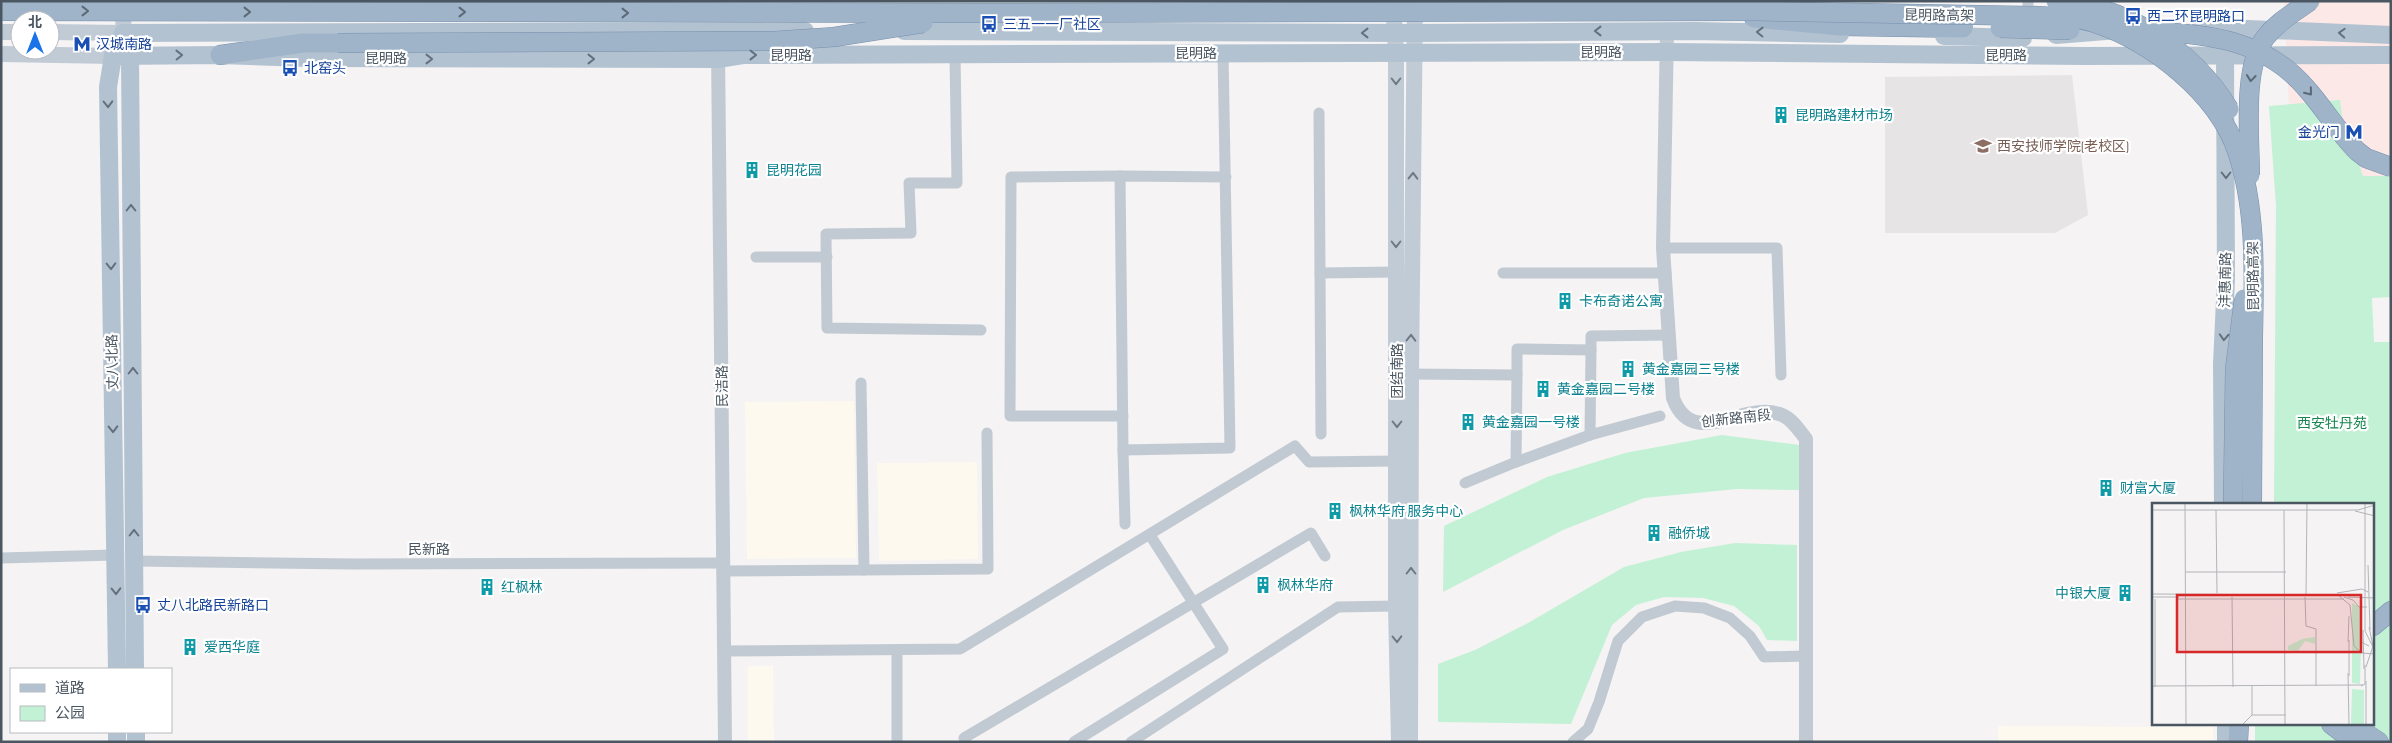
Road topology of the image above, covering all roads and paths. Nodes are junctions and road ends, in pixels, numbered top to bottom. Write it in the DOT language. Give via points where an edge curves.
graph roads {
  1 [pos="124,1"];
  2 [pos="136,1"];
  3 [pos="520,1"];
  4 [pos="1393,1"];
  5 [pos="1415,1"];
  6 [pos="1674,1"];
  7 [pos="2028,1"];
  8 [pos="2056,1"];
  9 [pos="2310,1"];
  10 [pos="1,11"];
  11 [pos="1696,12"];
  12 [pos="984,13"];
  13 [pos="520,31"];
  14 [pos="718,31"];
  15 [pos="1667,31"];
  16 [pos="60,32"];
  17 [pos="130,32"];
  18 [pos="1394,32"];
  19 [pos="1415,33"];
  20 [pos="2391,35"];
  21 [pos="2029,38"];
  22 [pos="1223,52"];
  23 [pos="1666,52"];
  24 [pos="1396,53"];
  25 [pos="1415,53"];
  26 [pos="1,54"];
  27 [pos="955,54"];
  28 [pos="220,55"];
  29 [pos="2391,55"];
  30 [pos="121,56"];
  31 [pos="2225,56"];
  32 [pos="718,59"];
  33 [pos="1319,113"];
  34 [pos="2391,167"];
  35 [pos="1120,176"];
  36 [pos="1226,177"];
  37 [pos="1663,248"];
  38 [pos="2253,253"];
  39 [pos="756,257"];
  40 [pos="827,257"];
  41 [pos="1396,272"];
  42 [pos="1320,273"];
  43 [pos="1503,273"];
  44 [pos="1666,273"];
  45 [pos="981,330"];
  46 [pos="1670,335"];
  47 [pos="1591,350"];
  48 [pos="1411,374"];
  49 [pos="1517,375"];
  50 [pos="1781,375"];
  51 [pos="861,384"];
  52 [pos="1123,416"];
  53 [pos="1660,416"];
  54 [pos="987,433"];
  55 [pos="1321,434"];
  56 [pos="1590,435"];
  57 [pos="1123,450"];
  58 [pos="1397,461"];
  59 [pos="1516,462"];
  60 [pos="1465,484"];
  61 [pos="2223,503"];
  62 [pos="2233,503"];
  63 [pos="2251,503"];
  64 [pos="2251,503"];
  65 [pos="2263,503"];
  66 [pos="1125,524"];
  67 [pos="1150,535"];
  68 [pos="116,555"];
  69 [pos="1325,556"];
  70 [pos="1,558"];
  71 [pos="134,561"];
  72 [pos="723,567"];
  73 [pos="864,570"];
  74 [pos="1194,603"];
  75 [pos="1396,606"];
  76 [pos="2391,611"];
  77 [pos="2374,625"];
  78 [pos="897,650"];
  79 [pos="724,651"];
  80 [pos="1806,656"];
  81 [pos="117,668"];
  82 [pos="135,668"];
  83 [pos="2226,726"];
  84 [pos="2238,726"];
  85 [pos="2247,726"];
  86 [pos="2334,726"];
  87 [pos="2355,726"];
  88 [pos="2374,726"];
  89 [pos="964,738"];
  90 [pos="725,742"];
  91 [pos="896,742"];
  92 [pos="1074,742"];
  93 [pos="1131,742"];
  94 [pos="1399,742"];
  95 [pos="1410,742"];
  96 [pos="1572,742"];
  97 [pos="1806,742"];
  98 [pos="2226,742"];
  99 [pos="2238,742"];
  100 [pos="2247,742"];
  101 [pos="2354,742"];
  102 [pos="2379,742"];
  103 [pos="2390,742"];
  1 -- 17 [label="main road"];
  2 -- 17 [label="main road"];
  3 -- 13 [label="street"];
  4 -- 18 [label="main road, 团结南路"];
  5 -- 19 [label="main road, 团结南路"];
  6 -- 15 [label="street"];
  7 -- 21 [label="street"];
  8 -- 65 [label="highway, 昆明路高架, bridge" via="2093,6 2150,32 2172,46 2222,99 2244,138 2256,177 2262,215"];
  9 -- 63 [label="highway, one-way, bridge" via="2265,38 2252,66"];
  10 -- 12 [label="highway, 昆明路高架, one-way, bridge"];
  11 -- 12 [label="highway, 昆明路高架, bridge"];
  11 -- 34 [label="highway, one-way, bridge" via="1840,26 2171,32 2224,38 2250,47 2283,65 2357,151 2366,158"];
  11 -- 38 [label="highway, 昆明路高架, bridge" via="2039,16 2095,23 2164,60 2197,89 2220,117 2242,168 2249,202"];
  12 -- 28 [label="highway, bridge" via="834,36 775,41 303,43"];
  13 -- 14 [label="main road, 昆明路"];
  13 -- 17 [label="main road, 昆明路"];
  18 -- 14 [label="main road, 昆明路, one-way"];
  14 -- 32 [label="street, 民洁路"];
  15 -- 19 [label="main road, 昆明路, one-way"];
  21 -- 15 [label="main road, 昆明路, one-way"];
  15 -- 23 [label="street, 创新路南段"];
  16 -- 17 [label="main road, 昆明路"];
  17 -- 30 [label="main road"];
  18 -- 19 [label="main road, 昆明路"];
  18 -- 24 [label="main road, 团结南路"];
  19 -- 25 [label="main road, 团结南路"];
  20 -- 21 [label="main road, 昆明路, one-way" via="2248,29 2132,29"];
  22 -- 24 [label="main road, 昆明路"];
  22 -- 27 [label="main road, 昆明路"];
  22 -- 36 [label="street"];
  23 -- 25 [label="main road, 昆明路"];
  23 -- 31 [label="main road, 昆明路"];
  23 -- 37 [label="street, 创新路南段"];
  24 -- 25 [label="main road, 昆明路"];
  24 -- 41 [label="main road, 团结南路, one-way"];
  48 -- 25 [label="main road, 团结南路, one-way"];
  26 -- 30 [label="main road, 昆明路"];
  32 -- 27 [label="main road, 昆明路, one-way" via="743,55"];
  27 -- 40 [label="street" via="957,182 909,182 911,233 826,234"];
  30 -- 28 [label="main road, 昆明路, one-way"];
  28 -- 32 [label="main road, 昆明路, one-way"];
  29 -- 31 [label="main road, 昆明路"];
  30 -- 68 [label="main road, 丈八北路, one-way" via="108,87"];
  71 -- 30 [label="main road, 丈八北路, one-way"];
  31 -- 61 [label="main road, 沣惠南路, one-way"];
  32 -- 72 [label="street, 民洁路"];
  33 -- 42 [label="street"];
  35 -- 36 [label="street"];
  35 -- 52 [label="street"];
  35 -- 52 [label="street" via="1010,177 1010,416"];
  36 -- 57 [label="street" via="1230,448"];
  37 -- 44 [label="street, 创新路南段"];
  37 -- 50 [label="street" via="1777,248"];
  38 -- 62 [label="highway, bridge" via="2235,369"];
  38 -- 64 [label="highway, 昆明路高架, bridge"];
  39 -- 40 [label="street"];
  40 -- 45 [label="street" via="827,328"];
  41 -- 42 [label="street"];
  41 -- 58 [label="main road, 团结南路, one-way"];
  42 -- 55 [label="street"];
  43 -- 44 [label="street"];
  44 -- 46 [label="street, 创新路南段"];
  46 -- 47 [label="street" via="1591,336"];
  46 -- 80 [label="street, 创新路南段" via="1673,398 1678,411 1686,419 1698,424 1764,412 1781,414 1794,423 1806,439"];
  47 -- 49 [label="street" via="1517,349"];
  47 -- 56 [label="street"];
  48 -- 49 [label="street"];
  95 -- 48 [label="main road, 团结南路, one-way"];
  49 -- 59 [label="street"];
  51 -- 73 [label="street"];
  52 -- 57 [label="street"];
  53 -- 56 [label="street"];
  54 -- 73 [label="street, 民新路" via="988,569"];
  56 -- 59 [label="street"];
  57 -- 66 [label="street"];
  58 -- 67 [label="street" via="1309,462 1295,446"];
  58 -- 75 [label="main road, 团结南路"];
  59 -- 60 [label="street"];
  67 -- 74 [label="street"];
  67 -- 78 [label="street" via="960,649"];
  68 -- 70 [label="street"];
  68 -- 81 [label="main road, 丈八北路, one-way"];
  69 -- 74 [label="street" via="1311,533"];
  71 -- 72 [label="street, 民新路"];
  71 -- 82 [label="main road, 丈八北路"];
  72 -- 73 [label="street, 民新路"];
  72 -- 79 [label="street, 民洁路"];
  74 -- 89 [label="street"];
  74 -- 92 [label="street" via="1223,649"];
  75 -- 93 [label="street" via="1338,607"];
  75 -- 94 [label="main road, 团结南路, one-way"];
  76 -- 77 [label="highway"];
  78 -- 79 [label="street"];
  78 -- 91 [label="street"];
  79 -- 90 [label="street, 民洁路"];
  80 -- 96 [label="street" via="1764,657 1750,636 1730,618 1704,608 1676,606 1642,616 1618,641 1588,730"];
  80 -- 97 [label="street, 创新路南段"];
  83 -- 98 [label="main road"];
  84 -- 99 [label="highway"];
  85 -- 100 [label="main road"];
  86 -- 101 [label="highway"];
  87 -- 102 [label="highway"];
  88 -- 103 [label="highway"];
}
